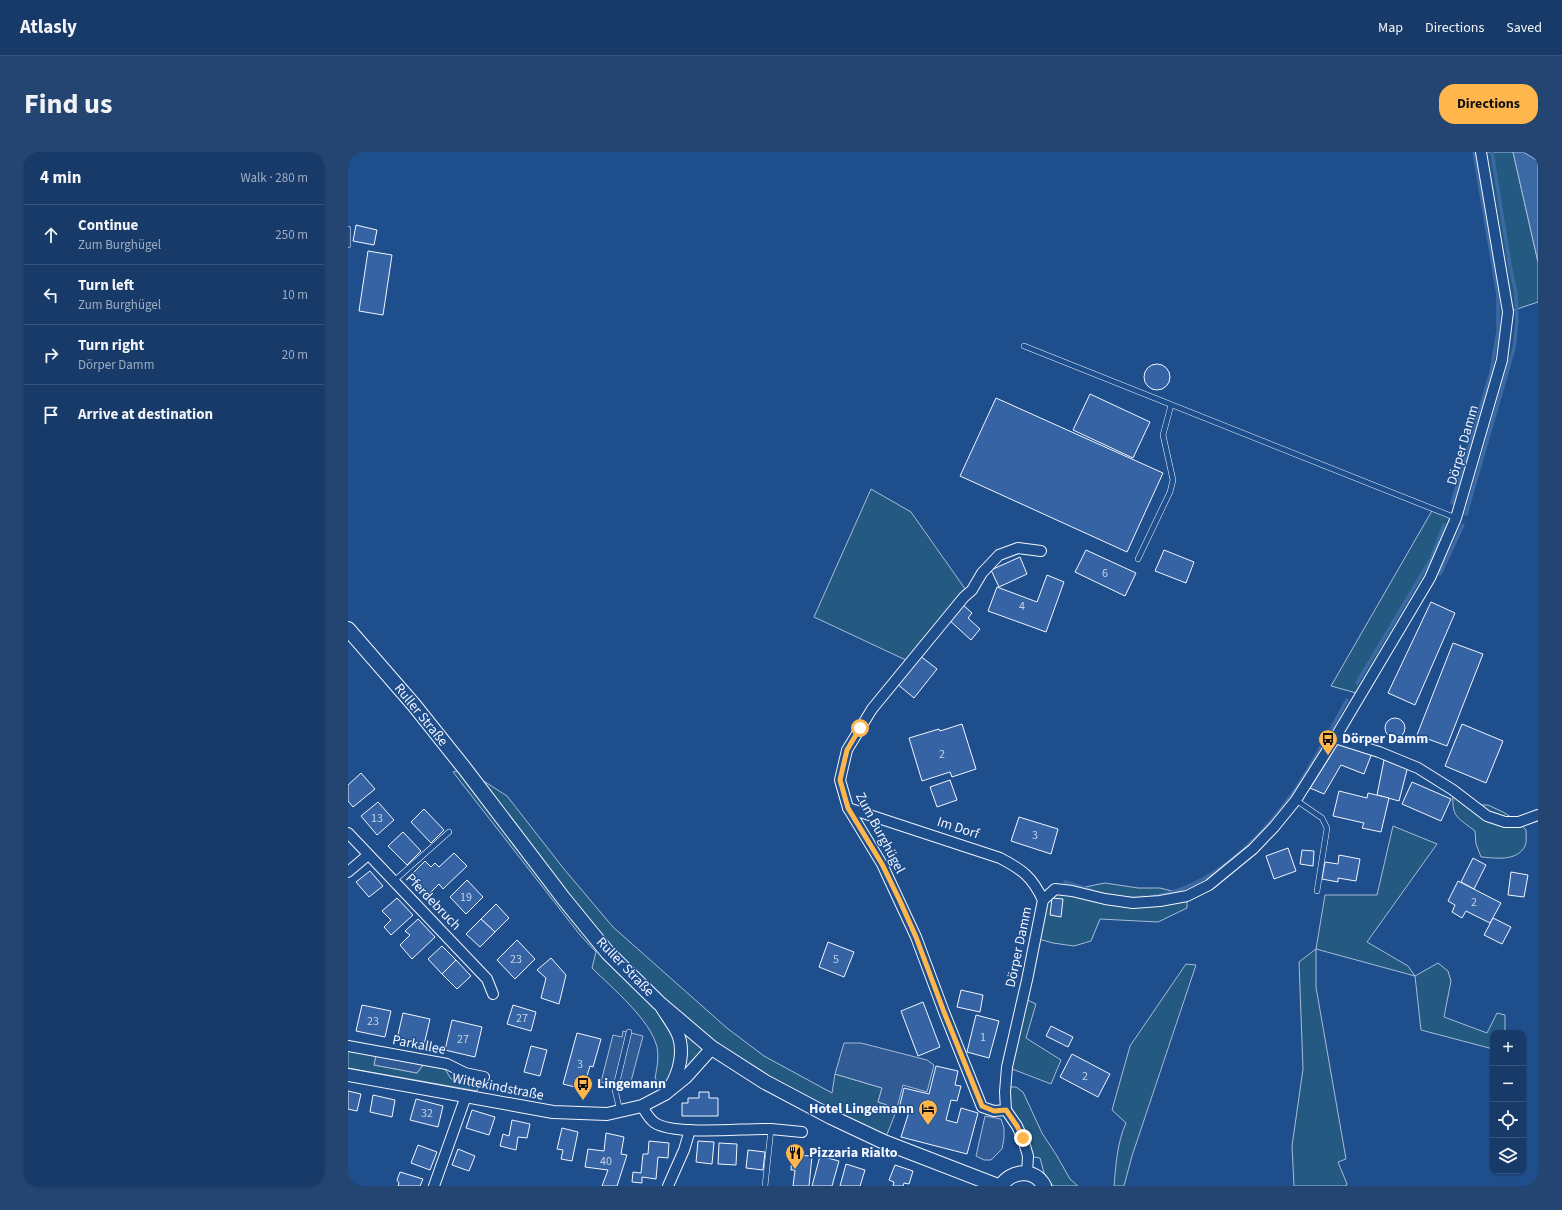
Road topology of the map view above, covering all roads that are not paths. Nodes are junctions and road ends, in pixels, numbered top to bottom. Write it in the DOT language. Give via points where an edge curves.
graph roads {
  1 [pos="1481,152"];
  2 [pos="348,229"];
  3 [pos="348,245"];
  4 [pos="1024,346"];
  5 [pos="1171,405"];
  6 [pos="1456,518"];
  7 [pos="1041,551"];
  8 [pos="1138,559"];
  9 [pos="348,629"];
  10 [pos="1335,738"];
  11 [pos="1296,800"];
  12 [pos="848,808"];
  13 [pos="1538,815"];
  14 [pos="449,832"];
  15 [pos="348,833"];
  16 [pos="368,855"];
  17 [pos="348,872"];
  18 [pos="394,881"];
  19 [pos="1317,891"];
  20 [pos="1043,900"];
  21 [pos="493,994"];
  22 [pos="659,1003"];
  23 [pos="629,1032"];
  24 [pos="348,1046"];
  25 [pos="712,1048"];
  26 [pos="348,1074"];
  27 [pos="484,1077"];
  28 [pos="665,1094"];
  29 [pos="466,1096"];
  30 [pos="642,1106"];
  31 [pos="1006,1110"];
  32 [pos="620,1111"];
  33 [pos="771,1129"];
  34 [pos="690,1130"];
  35 [pos="802,1132"];
  36 [pos="1027,1173"];
  37 [pos="434,1186"];
  38 [pos="668,1186"];
  39 [pos="765,1186"];
  40 [pos="998,1186"];
  41 [pos="1001,1186"];
  42 [pos="1044,1186"];
  1 -- 6 [label="street, Dörper Damm" via="1508,312 1502,360"];
  2 -- 3 [label="lane"];
  4 -- 5 [label="lane"];
  5 -- 6 [label="lane"];
  5 -- 8 [label="lane" via="1162,435 1173,480 1170,492"];
  6 -- 10 [label="street, Dörper Damm" via="1430,578"];
  7 -- 12 [label="street, Zum Burghügel" via="1018,548 999,555 872,709 847,750 840,780"];
  9 -- 22 [label="main road, Ruller Straße" via="414,705 608,953"];
  10 -- 11 [label="street, Dörper Damm"];
  10 -- 13 [label="street" via="1418,768 1487,816 1505,822 1519,822"];
  11 -- 19 [label="lane" via="1322,818 1326,828"];
  11 -- 20 [label="street, Dörper Damm" via="1253,849 1209,885 1187,896 1133,903 1055,889"];
  12 -- 20 [label="street, Im Dorf" via="1000,858 1029,876"];
  12 -- 31 [label="street, Zum Burghügel" via="882,864 900,901 982,1106 994,1111"];
  14 -- 18 [label="lane"];
  15 -- 16 [label="street, Pferdebruch"];
  16 -- 17 [label="street"];
  16 -- 18 [label="street, Pferdebruch"];
  18 -- 21 [label="street, Pferdebruch" via="487,979"];
  20 -- 31 [label="street, Dörper Damm" via="1007,1067"];
  22 -- 25 [label="main road, Ruller Straße"];
  22 -- 28 [label="street" via="678,1033 681,1046 678,1069"];
  23 -- 32 [label="lane" via="615,1090"];
  24 -- 27 [label="street, Parkallee" via="447,1064 465,1073"];
  25 -- 28 [label="street, Wittekindstraße" via="686,1077"];
  25 -- 40 [label="main road, Ruller Straße" via="765,1082 831,1117 897,1147"];
  26 -- 29 [label="street, Wittekindstraße"];
  28 -- 30 [label="street, Wittekindstraße"];
  29 -- 32 [label="street, Wittekindstraße" via="553,1112 607,1114"];
  29 -- 37 [label="street"];
  30 -- 32 [label="street, Wittekindstraße"];
  30 -- 34 [label="street" via="655,1123 666,1128"];
  31 -- 36 [label="street" via="1023,1138 1028,1156"];
  33 -- 34 [label="street"];
  33 -- 35 [label="street"];
  33 -- 39 [label="lane"];
  34 -- 38 [label="street"];
  36 -- 41 [label="main road" via="1010,1176"];
  36 -- 42 [label="main road" via="1038,1178"];
}
